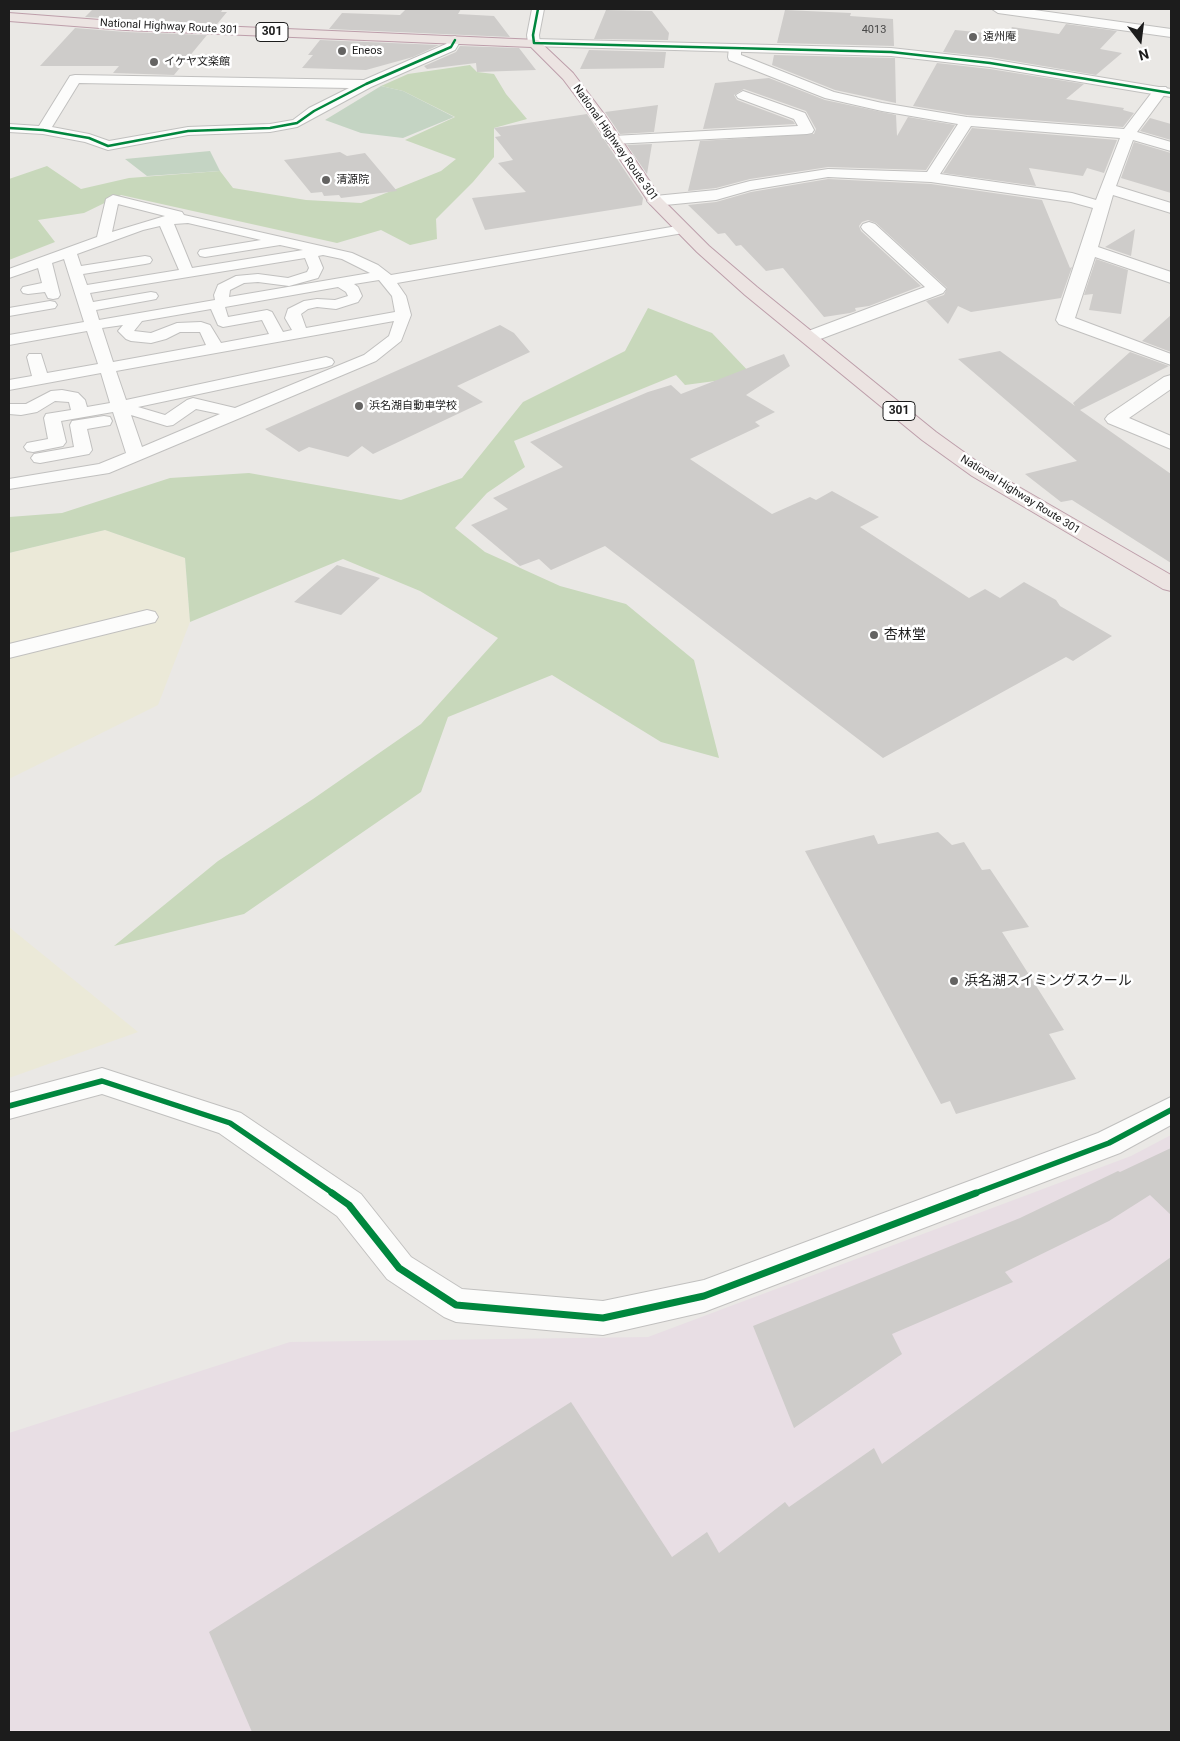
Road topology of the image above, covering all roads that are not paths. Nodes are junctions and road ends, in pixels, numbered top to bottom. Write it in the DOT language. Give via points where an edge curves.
graph roads {
  1 [pos="538,9"];
  2 [pos="998,9"];
  3 [pos="9,17"];
  4 [pos="1171,33"];
  5 [pos="454,40"];
  6 [pos="534,43"];
  7 [pos="735,48"];
  8 [pos="1171,77"];
  9 [pos="366,84"];
  10 [pos="1166,91"];
  11 [pos="743,95"];
  12 [pos="966,121"];
  13 [pos="9,128"];
  14 [pos="42,130"];
  15 [pos="1128,134"];
  16 [pos="613,140"];
  17 [pos="1171,148"];
  18 [pos="931,177"];
  19 [pos="1107,188"];
  20 [pos="655,201"];
  21 [pos="1100,206"];
  22 [pos="1171,208"];
  23 [pos="164,220"];
  24 [pos="201,221"];
  25 [pos="869,227"];
  26 [pos="683,229"];
  27 [pos="103,240"];
  28 [pos="287,240"];
  29 [pos="1089,249"];
  30 [pos="330,250"];
  31 [pos="69,252"];
  32 [pos="205,253"];
  33 [pos="310,254"];
  34 [pos="145,260"];
  35 [pos="44,262"];
  36 [pos="75,270"];
  37 [pos="187,273"];
  38 [pos="9,274"];
  39 [pos="386,278"];
  40 [pos="1171,278"];
  41 [pos="341,283"];
  42 [pos="28,290"];
  43 [pos="82,290"];
  44 [pos="51,295"];
  45 [pos="151,296"];
  46 [pos="218,304"];
  47 [pos="10,306"];
  48 [pos="87,307"];
  49 [pos="135,308"];
  50 [pos="159,314"];
  51 [pos="403,315"];
  52 [pos="95,331"];
  53 [pos="306,332"];
  54 [pos="278,337"];
  55 [pos="809,337"];
  56 [pos="13,339"];
  57 [pos="215,348"];
  58 [pos="9,352"];
  59 [pos="1171,360"];
  60 [pos="58,363"];
  61 [pos="327,363"];
  62 [pos="107,367"];
  63 [pos="38,368"];
  64 [pos="1171,381"];
  65 [pos="9,385"];
  66 [pos="120,407"];
  67 [pos="9,409"];
  68 [pos="80,413"];
  69 [pos="238,414"];
  70 [pos="9,424"];
  71 [pos="1171,443"];
  72 [pos="34,453"];
  73 [pos="136,456"];
  74 [pos="40,480"];
  75 [pos="9,484"];
  76 [pos="1171,584"];
  77 [pos="148,617"];
  78 [pos="9,651"];
  79 [pos="9,1106"];
  80 [pos="1171,1110"];
  1 -- 6 [label="street"];
  2 -- 4 [label="street"];
  3 -- 5 [label="highway, National Highway Route 301 / 301"];
  5 -- 6 [label="highway, National Highway Route 301 / 301"];
  5 -- 9 [label="street" via="451,47"];
  6 -- 7 [label="street"];
  6 -- 16 [label="highway, National Highway Route 301 / 301" via="568,76"];
  7 -- 10 [label="street" via="910,53"];
  7 -- 12 [label="street" via="734,57 830,95"];
  8 -- 10 [label="street"];
  9 -- 14 [label="street" via="297,123 270,128 188,131 108,146 89,138"];
  9 -- 14 [label="street" via="75,79"];
  10 -- 15 [label="street"];
  11 -- 16 [label="street" via="800,116 808,130"];
  12 -- 15 [label="street"];
  12 -- 18 [label="street"];
  13 -- 14 [label="street"];
  15 -- 17 [label="street"];
  15 -- 19 [label="street"];
  16 -- 20 [label="highway, National Highway Route 301 / 301"];
  18 -- 20 [label="street" via="828,173 716,195"];
  18 -- 21 [label="street" via="1072,198"];
  19 -- 21 [label="street"];
  19 -- 22 [label="street"];
  20 -- 26 [label="highway, National Highway Route 301 / 301"];
  21 -- 29 [label="street"];
  23 -- 24 [label="lane"];
  23 -- 27 [label="lane"];
  23 -- 37 [label="lane"];
  24 -- 27 [label="lane" via="113,199"];
  24 -- 28 [label="lane"];
  25 -- 55 [label="street" via="937,289"];
  26 -- 39 [label="lane"];
  26 -- 55 [label="highway, National Highway Route 301 / 301" via="751,291"];
  27 -- 31 [label="lane"];
  28 -- 30 [label="lane"];
  28 -- 32 [label="lane" via="222,246"];
  29 -- 40 [label="street"];
  29 -- 59 [label="street" via="1065,320"];
  30 -- 33 [label="lane"];
  30 -- 39 [label="lane" via="360,262"];
  31 -- 35 [label="lane"];
  31 -- 36 [label="lane"];
  33 -- 37 [label="lane"];
  33 -- 46 [label="lane" via="316,268 313,275 289,282 241,279 223,288"];
  34 -- 36 [label="lane" via="126,259"];
  35 -- 38 [label="lane"];
  35 -- 44 [label="lane"];
  36 -- 43 [label="lane"];
  37 -- 43 [label="lane"];
  39 -- 41 [label="lane"];
  39 -- 51 [label="lane" via="398,296"];
  41 -- 46 [label="lane"];
  41 -- 53 [label="lane" via="355,293 353,299 336,305 304,305 293,312 293,318"];
  42 -- 44 [label="lane"];
  43 -- 48 [label="lane"];
  44 -- 47 [label="lane"];
  45 -- 49 [label="lane"];
  46 -- 50 [label="lane"];
  46 -- 50 [label="lane" via="176,296"];
  46 -- 54 [label="lane" via="222,322 267,314"];
  47 -- 56 [label="lane"];
  48 -- 49 [label="lane"];
  48 -- 52 [label="lane"];
  49 -- 50 [label="lane"];
  49 -- 52 [label="lane"];
  49 -- 57 [label="lane" via="126,331 131,336 151,338 177,328 201,327 206,328"];
  51 -- 53 [label="lane"];
  51 -- 61 [label="lane" via="396,338 370,358"];
  52 -- 56 [label="lane"];
  52 -- 58 [label="lane"];
  52 -- 62 [label="lane"];
  53 -- 54 [label="lane"];
  53 -- 61 [label="lane"];
  54 -- 57 [label="lane"];
  55 -- 76 [label="highway, National Highway Route 301 / 301" via="929,436 979,472"];
  57 -- 62 [label="lane"];
  60 -- 63 [label="lane"];
  61 -- 66 [label="lane"];
  61 -- 69 [label="lane"];
  62 -- 63 [label="lane"];
  62 -- 66 [label="lane"];
  63 -- 65 [label="lane"];
  64 -- 71 [label="street" via="1115,419"];
  66 -- 68 [label="lane"];
  66 -- 69 [label="lane" via="167,421 193,403"];
  66 -- 72 [label="lane" via="78,425 83,450"];
  66 -- 73 [label="lane"];
  67 -- 68 [label="lane" via="31,408 50,396 62,395 77,400"];
  68 -- 72 [label="lane" via="52,418 57,442"];
  69 -- 73 [label="lane"];
  70 -- 72 [label="lane" via="28,426"];
  72 -- 74 [label="lane"];
  73 -- 74 [label="lane" via="103,469"];
  74 -- 75 [label="lane"];
  77 -- 78 [label="street"];
  79 -- 80 [label="street" via="102,1080 230,1123 349,1205 399,1268 456,1305 603,1318 704,1296 1109,1143"];
}
